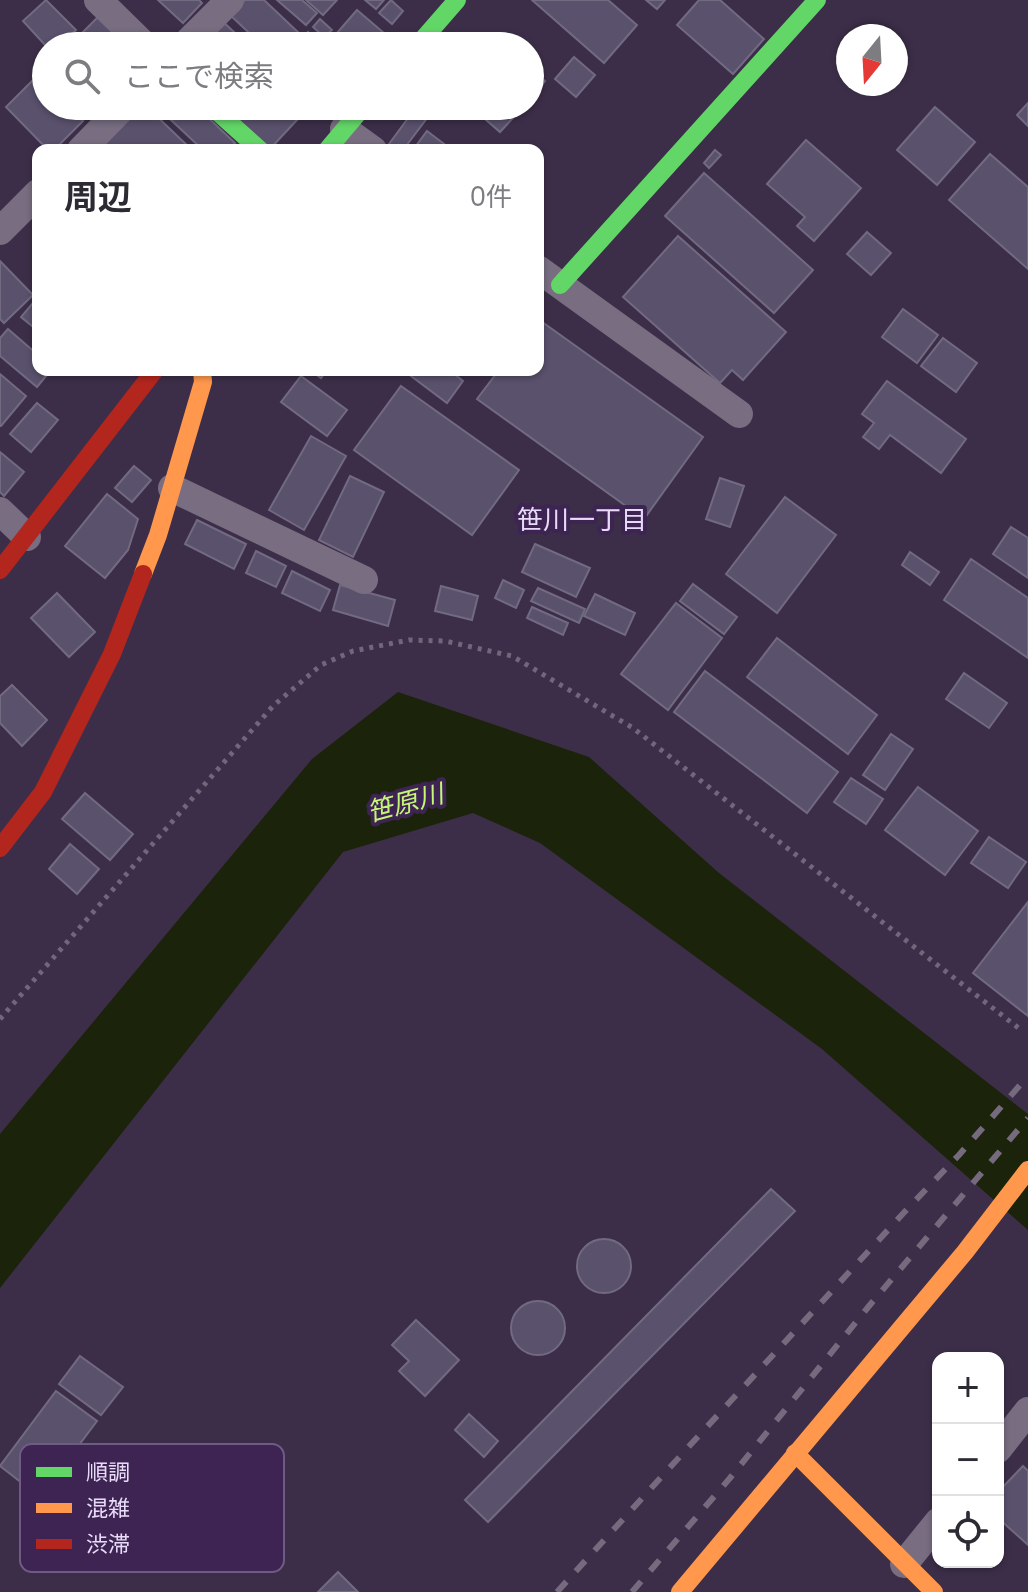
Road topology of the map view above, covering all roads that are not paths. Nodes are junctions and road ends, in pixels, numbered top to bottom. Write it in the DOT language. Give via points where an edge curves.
graph roads {
  1 [pos="98,0"];
  2 [pos="230,0"];
  3 [pos="457,0"];
  4 [pos="817,0"];
  5 [pos="131,32"];
  6 [pos="198,32"];
  7 [pos="429,32"];
  8 [pos="110,120"];
  9 [pos="227,120"];
  10 [pos="352,120"];
  11 [pos="336,139"];
  12 [pos="87,144"];
  13 [pos="253,144"];
  14 [pos="32,199"];
  15 [pos="0,231"];
  16 [pos="549,277"];
  17 [pos="150,376"];
  18 [pos="202,376"];
  19 [pos="739,414"];
  20 [pos="172,488"];
  21 [pos="0,511"];
  22 [pos="27,537"];
  23 [pos="0,570"];
  24 [pos="364,580"];
  25 [pos="0,848"];
  26 [pos="1028,1170"];
  27 [pos="795,1453"];
  28 [pos="932,1529"];
  29 [pos="904,1564"];
  30 [pos="680,1592"];
  31 [pos="934,1592"];
  1 -- 5 [label="street"];
  2 -- 6 [label="street"];
  3 -- 7 [label="street"];
  4 -- 16 [label="street"];
  8 -- 12 [label="street"];
  9 -- 13 [label="street"];
  10 -- 11 [label="street"];
  14 -- 15 [label="street"];
  16 -- 19 [label="street"];
  17 -- 22 [label="street"];
  18 -- 20 [label="street"];
  20 -- 24 [label="street"];
  20 -- 25 [label="street" via="112,654 43,792"];
  21 -- 22 [label="street"];
  22 -- 23 [label="street"];
  26 -- 27 [label="street"];
  27 -- 29 [label="street"];
  27 -- 30 [label="street"];
  28 -- 29 [label="street"];
  29 -- 31 [label="street"];
}
